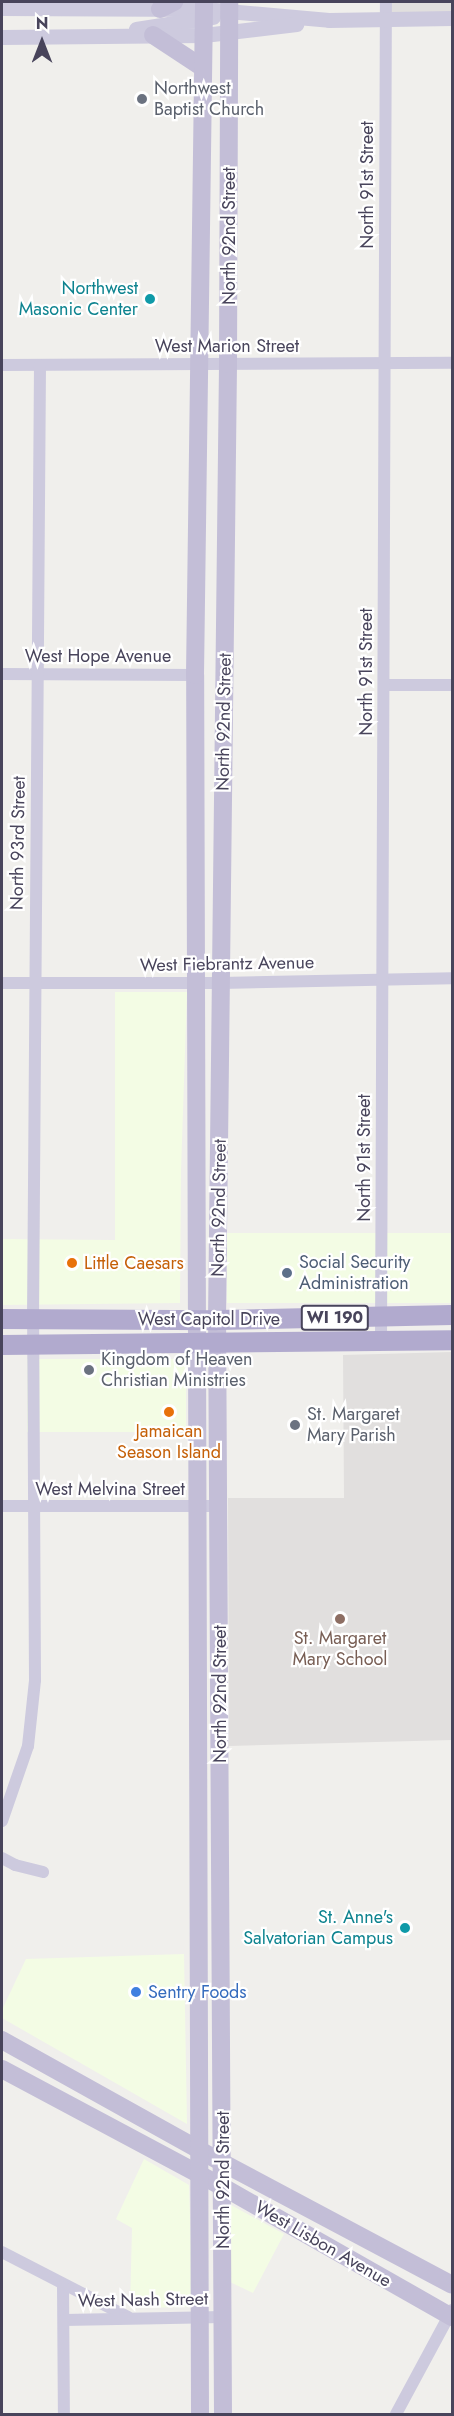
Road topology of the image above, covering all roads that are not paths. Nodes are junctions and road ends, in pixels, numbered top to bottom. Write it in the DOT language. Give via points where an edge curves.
graph roads {
  1 [pos="386,2"];
  2 [pos="167,5"];
  3 [pos="230,7"];
  4 [pos="2,8"];
  5 [pos="204,16"];
  6 [pos="386,18"];
  7 [pos="453,18"];
  8 [pos="329,20"];
  9 [pos="230,32"];
  10 [pos="119,35"];
  11 [pos="153,35"];
  12 [pos="2,37"];
  13 [pos="203,68"];
  14 [pos="228,363"];
  15 [pos="453,363"];
  16 [pos="200,364"];
  17 [pos="384,364"];
  18 [pos="2,365"];
  19 [pos="40,365"];
  20 [pos="2,674"];
  21 [pos="38,674"];
  22 [pos="195,675"];
  23 [pos="384,685"];
  24 [pos="453,685"];
  25 [pos="453,978"];
  26 [pos="382,980"];
  27 [pos="2,983"];
  28 [pos="34,983"];
  29 [pos="196,983"];
  30 [pos="221,983"];
  31 [pos="453,1316"];
  32 [pos="382,1317"];
  33 [pos="2,1319"];
  34 [pos="33,1320"];
  35 [pos="197,1332"];
  36 [pos="218,1333"];
  37 [pos="453,1340"];
  38 [pos="381,1342"];
  39 [pos="35,1344"];
  40 [pos="2,1345"];
  41 [pos="2,1506"];
  42 [pos="34,1506"];
  43 [pos="218,1506"];
  44 [pos="197,1507"];
  45 [pos="2,1821"];
  46 [pos="2,1858"];
  47 [pos="43,1872"];
  48 [pos="221,1955"];
  49 [pos="197,1957"];
  50 [pos="2,2040"];
  51 [pos="2,2069"];
  52 [pos="198,2149"];
  53 [pos="223,2163"];
  54 [pos="198,2175"];
  55 [pos="223,2187"];
  56 [pos="2,2252"];
  57 [pos="453,2285"];
  58 [pos="63,2286"];
  59 [pos="452,2314"];
  60 [pos="200,2317"];
  61 [pos="223,2317"];
  62 [pos="129,2318"];
  63 [pos="64,2320"];
  64 [pos="64,2415"];
  65 [pos="200,2415"];
  66 [pos="223,2415"];
  67 [pos="396,2415"];
  1 -- 6 [label="street, North 91st Street"];
  2 -- 4 [label="street"];
  2 -- 5 [label="street"];
  3 -- 5 [label="street"];
  3 -- 8 [label="street"];
  3 -- 9 [label="main road, North 92nd Street"];
  5 -- 9 [label="street"];
  5 -- 10 [label="street" via="145,26"];
  5 -- 11 [label="street"];
  5 -- 13 [label="main road, North 92nd Street"];
  6 -- 7 [label="street"];
  6 -- 8 [label="street"];
  6 -- 17 [label="street, North 91st Street"];
  8 -- 9 [label="street"];
  9 -- 14 [label="main road, North 92nd Street"];
  10 -- 11 [label="street"];
  10 -- 12 [label="street"];
  11 -- 13 [label="main road"];
  13 -- 16 [label="main road, North 92nd Street"];
  14 -- 16 [label="street, West Marion Street"];
  14 -- 17 [label="street, West Marion Street"];
  14 -- 30 [label="main road, North 92nd Street"];
  15 -- 17 [label="street, West Marion Street"];
  16 -- 19 [label="street, West Marion Street"];
  16 -- 22 [label="main road, North 92nd Street"];
  17 -- 23 [label="street, North 91st Street"];
  18 -- 19 [label="street, West Marion Street"];
  19 -- 21 [label="street, North 93rd Street"];
  20 -- 21 [label="street, West Hope Avenue"];
  21 -- 22 [label="street, West Hope Avenue"];
  21 -- 28 [label="street, North 93rd Street"];
  22 -- 29 [label="main road, North 92nd Street"];
  23 -- 24 [label="street"];
  23 -- 26 [label="street, North 91st Street"];
  25 -- 26 [label="street, West Fiebrantz Avenue"];
  26 -- 30 [label="street, West Fiebrantz Avenue"];
  26 -- 32 [label="street, North 91st Street"];
  27 -- 28 [label="street, West Fiebrantz Avenue"];
  28 -- 29 [label="street, West Fiebrantz Avenue"];
  28 -- 34 [label="street, North 93rd Street"];
  29 -- 30 [label="street, West Fiebrantz Avenue"];
  29 -- 35 [label="main road, North 92nd Street"];
  30 -- 36 [label="main road, North 92nd Street"];
  31 -- 32 [label="main road, West Capitol Drive / WI 190"];
  32 -- 36 [label="main road, West Capitol Drive / WI 190" via="319,1318"];
  32 -- 38 [label="street, North 91st Street"];
  33 -- 34 [label="main road, West Capitol Drive / WI 190"];
  34 -- 35 [label="main road, West Capitol Drive / WI 190"];
  34 -- 39 [label="street, North 93rd Street"];
  35 -- 36 [label="main road, West Capitol Drive / WI 190"];
  35 -- 39 [label="main road, West Capitol Drive / WI 190" via="132,1344"];
  35 -- 44 [label="main road, North 92nd Street"];
  36 -- 38 [label="main road, West Capitol Drive / WI 190"];
  36 -- 43 [label="main road, North 92nd Street"];
  37 -- 38 [label="main road, West Capitol Drive / WI 190"];
  39 -- 40 [label="main road, West Capitol Drive / WI 190"];
  39 -- 42 [label="street, North 93rd Street"];
  41 -- 42 [label="street, West Melvina Street"];
  42 -- 44 [label="street, West Melvina Street"];
  42 -- 45 [label="street, North 93rd Street" via="32,1718 19,1776"];
  43 -- 44 [label="street, West Melvina Street"];
  43 -- 48 [label="main road, North 92nd Street"];
  44 -- 49 [label="main road, North 92nd Street"];
  46 -- 47 [label="street"];
  48 -- 49 [label="main road"];
  48 -- 53 [label="main road, North 92nd Street"];
  49 -- 52 [label="main road, North 92nd Street"];
  50 -- 52 [label="main road, West Lisbon Avenue"];
  51 -- 54 [label="main road, West Lisbon Avenue"];
  52 -- 53 [label="main road, West Lisbon Avenue"];
  52 -- 54 [label="main road, North 92nd Street"];
  53 -- 55 [label="main road, North 92nd Street"];
  53 -- 57 [label="main road, West Lisbon Avenue"];
  54 -- 55 [label="main road, West Lisbon Avenue"];
  54 -- 60 [label="main road, North 92nd Street"];
  55 -- 59 [label="main road, West Lisbon Avenue"];
  55 -- 61 [label="main road, North 92nd Street"];
  56 -- 58 [label="street"];
  58 -- 62 [label="street"];
  58 -- 63 [label="street"];
  59 -- 67 [label="street"];
  60 -- 61 [label="street, West Nash Street"];
  60 -- 62 [label="street, West Nash Street"];
  60 -- 65 [label="main road, North 92nd Street"];
  61 -- 66 [label="main road, North 92nd Street"];
  62 -- 63 [label="street, West Nash Street"];
  63 -- 64 [label="street"];
}
